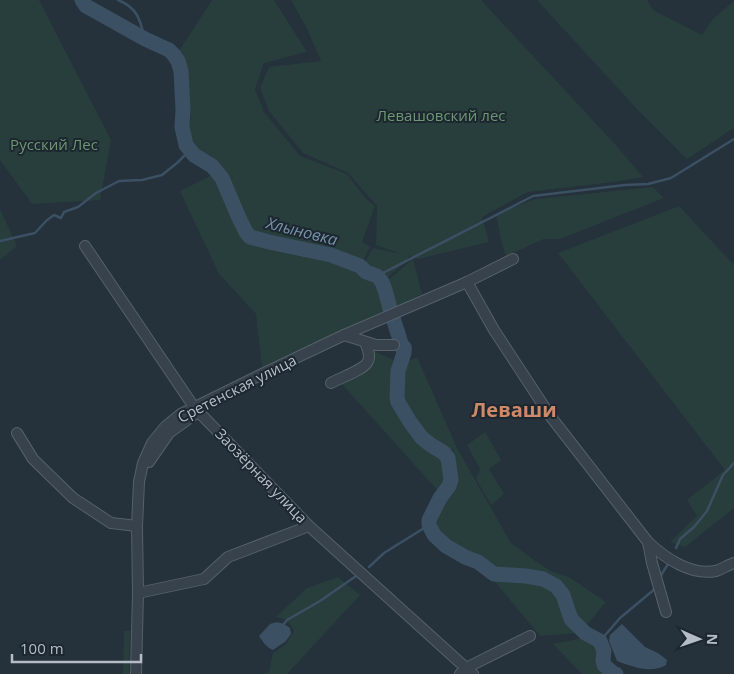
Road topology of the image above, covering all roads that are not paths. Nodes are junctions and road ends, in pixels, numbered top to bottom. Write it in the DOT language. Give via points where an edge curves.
graph roads {
  1 [pos="85,246"];
  2 [pos="513,259"];
  3 [pos="467,282"];
  4 [pos="344,335"];
  5 [pos="365,342"];
  6 [pos="394,345"];
  7 [pos="330,382"];
  8 [pos="194,411"];
  9 [pos="17,432"];
  10 [pos="137,526"];
  11 [pos="309,526"];
  12 [pos="648,542"];
  13 [pos="734,563"];
  14 [pos="140,592"];
  15 [pos="666,612"];
  16 [pos="530,636"];
  17 [pos="466,672"];
  18 [pos="136,674"];
  19 [pos="140,674"];
  1 -- 8 [label="street, Заозёрная улица"];
  2 -- 3 [label="street, Сретенская улица"];
  3 -- 4 [label="street, Сретенская улица"];
  3 -- 12 [label="street" via="551,417"];
  4 -- 5 [label="street"];
  4 -- 8 [label="street, Сретенская улица"];
  5 -- 6 [label="street"];
  5 -- 7 [label="street" via="369,353 365,366"];
  8 -- 10 [label="street, Сретенская улица" via="181,414 165,427 142,463"];
  8 -- 11 [label="street, Заозёрная улица"];
  8 -- 14 [label="street" via="169,433 145,470"];
  9 -- 10 [label="street" via="33,459 72,498 111,523"];
  10 -- 14 [label="street, Сретенская улица"];
  11 -- 14 [label="street" via="228,556 204,579"];
  11 -- 17 [label="street, Заозёрная улица"];
  12 -- 13 [label="street" via="665,557 693,570 716,571"];
  12 -- 15 [label="street"];
  14 -- 18 [label="street, Сретенская улица"];
  14 -- 19 [label="street"];
  16 -- 17 [label="street"];
}
